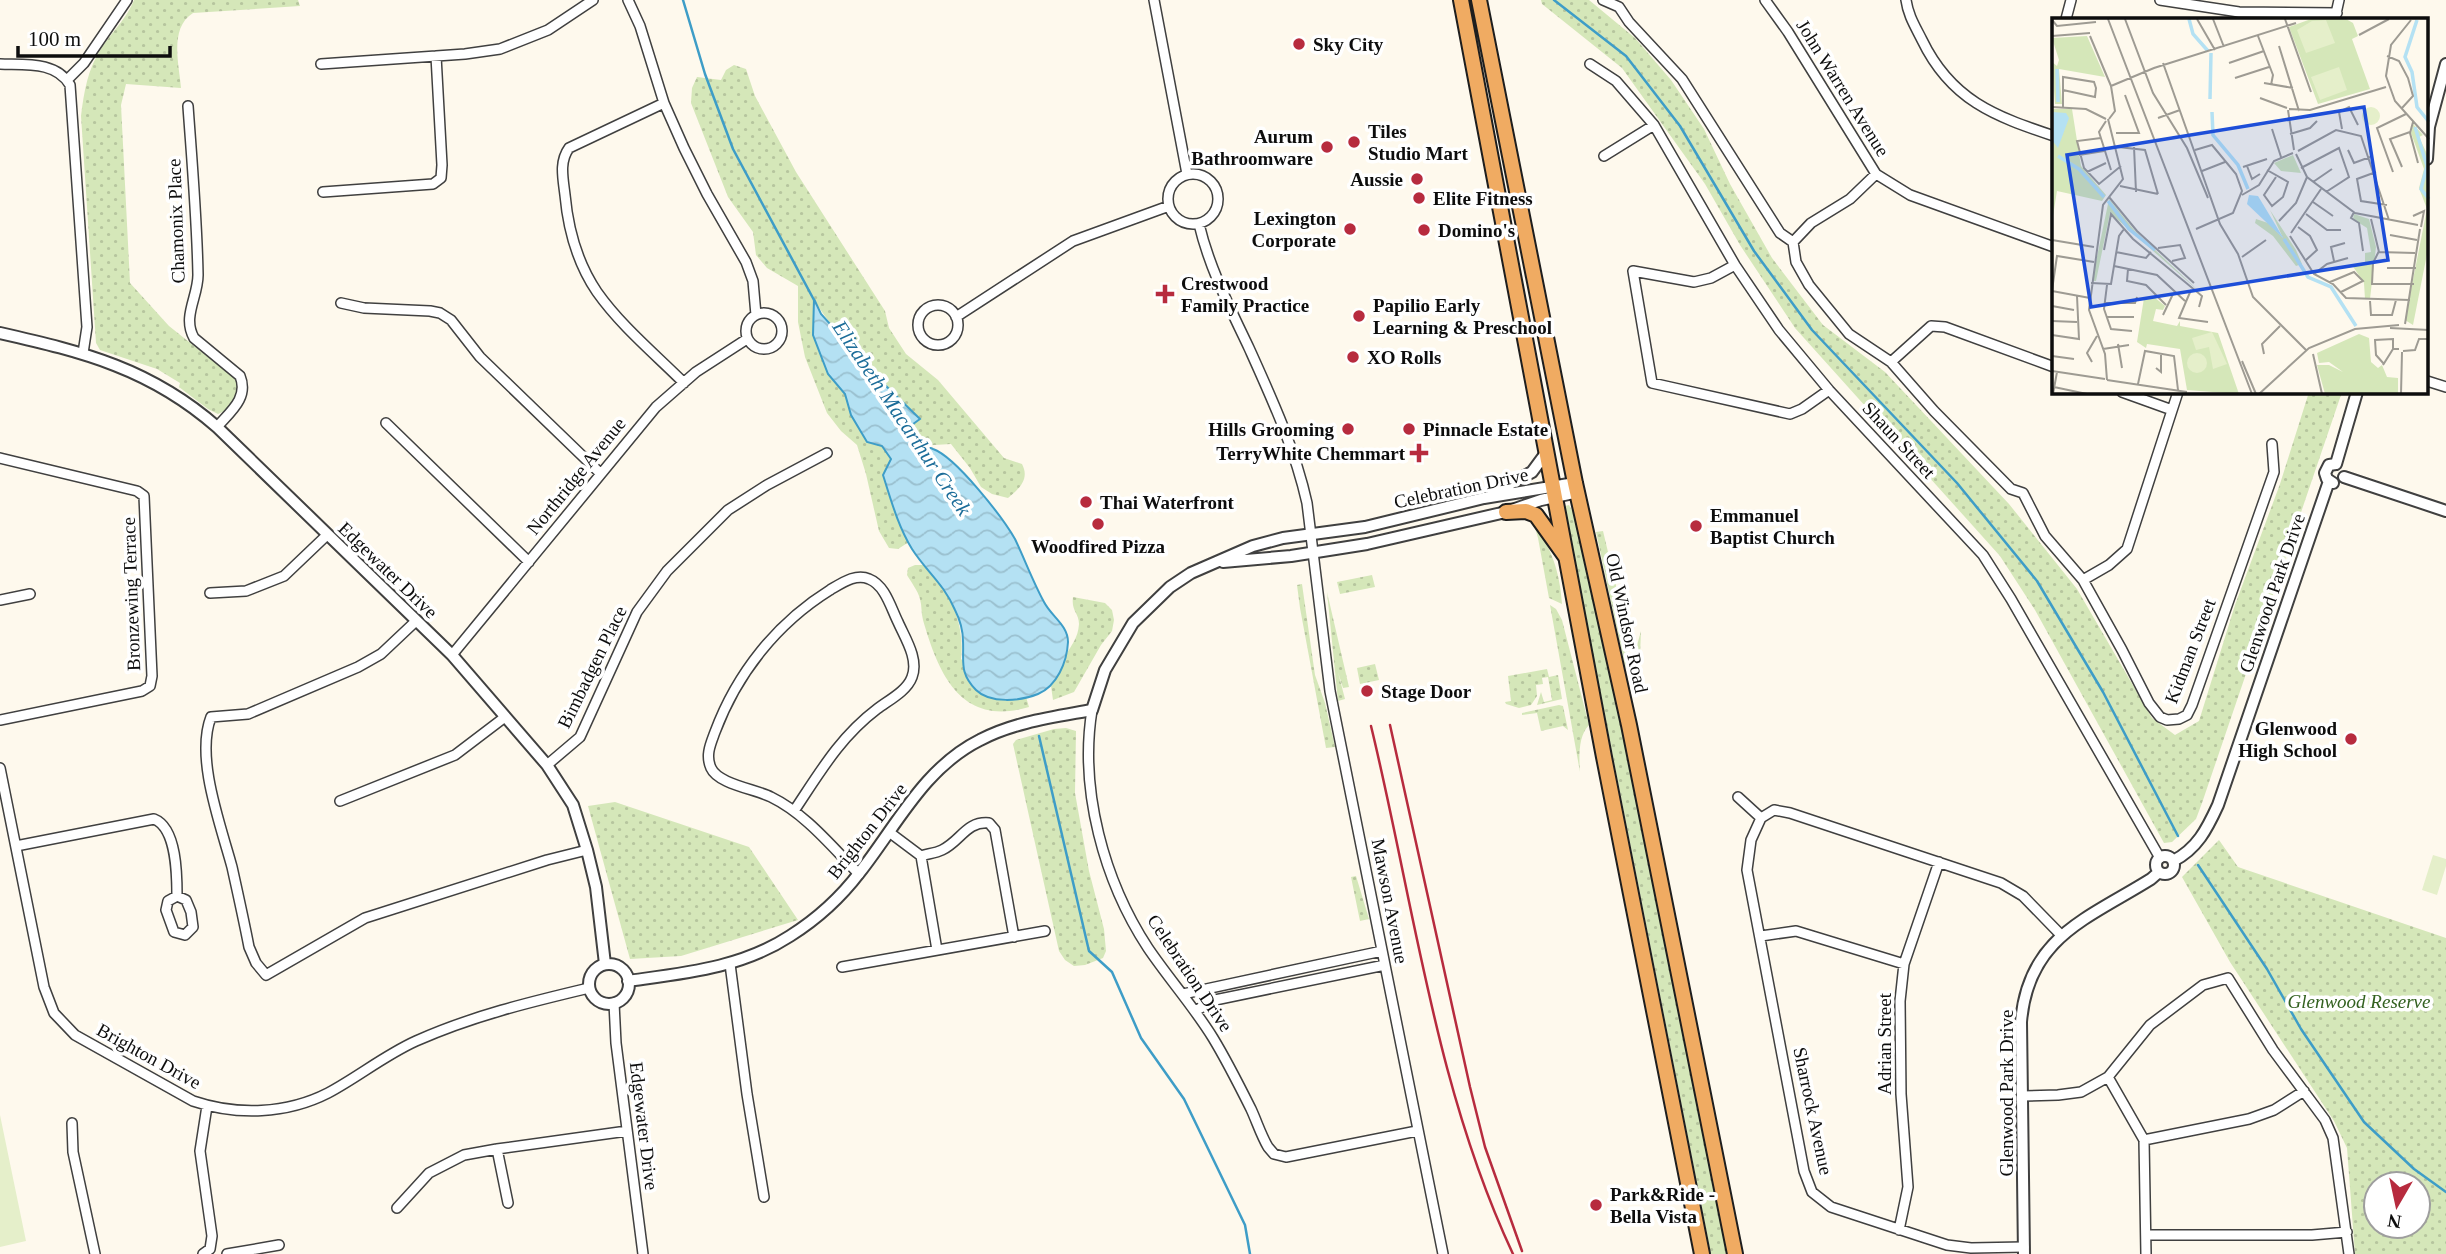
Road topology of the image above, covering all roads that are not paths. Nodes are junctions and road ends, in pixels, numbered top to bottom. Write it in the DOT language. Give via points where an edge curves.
graph roads {
  1 [pos="127,0"];
  2 [pos="593,0"];
  3 [pos="628,0"];
  4 [pos="1154,0"];
  5 [pos="1461,0"];
  6 [pos="1479,0"];
  7 [pos="1602,0"];
  8 [pos="1906,0"];
  9 [pos="2071,0"];
  10 [pos="2160,0"];
  11 [pos="2339,0"];
  12 [pos="1768,1"];
  13 [pos="1622,3"];
  14 [pos="2213,15"];
  15 [pos="2336,16"];
  16 [pos="2066,18"];
  17 [pos="436,56"];
  18 [pos="0,64"];
  19 [pos="321,64"];
  20 [pos="1590,64"];
  21 [pos="2446,64"];
  22 [pos="2444,78"];
  23 [pos="67,80"];
  24 [pos="664,103"];
  25 [pos="188,106"];
  26 [pos="1654,125"];
  27 [pos="2052,135"];
  28 [pos="2428,143"];
  29 [pos="1604,156"];
  30 [pos="1187,174"];
  31 [pos="1876,174"];
  32 [pos="323,192"];
  33 [pos="1168,206"];
  34 [pos="1199,224"];
  35 [pos="1793,242"];
  36 [pos="2052,246"];
  37 [pos="1735,265"];
  38 [pos="341,303"];
  39 [pos="756,315"];
  40 [pos="956,317"];
  41 [pos="0,333"];
  42 [pos="747,339"];
  43 [pos="83,353"];
  44 [pos="1891,362"];
  45 [pos="2052,366"];
  46 [pos="2428,381"];
  47 [pos="684,383"];
  48 [pos="2446,387"];
  49 [pos="1829,390"];
  50 [pos="2128,394"];
  51 [pos="2177,394"];
  52 [pos="2356,394"];
  53 [pos="2172,410"];
  54 [pos="386,423"];
  55 [pos="217,427"];
  56 [pos="2272,444"];
  57 [pos="827,453"];
  58 [pos="1546,453"];
  59 [pos="0,458"];
  60 [pos="2336,464"];
  61 [pos="600,473"];
  62 [pos="2344,477"];
  63 [pos="2329,481"];
  64 [pos="1576,487"];
  65 [pos="1555,492"];
  66 [pos="1484,498"];
  67 [pos="2446,511"];
  68 [pos="1506,512"];
  69 [pos="1311,534"];
  70 [pos="327,536"];
  71 [pos="1312,553"];
  72 [pos="1567,558"];
  73 [pos="529,562"];
  74 [pos="1213,563"];
  75 [pos="2082,580"];
  76 [pos="210,593"];
  77 [pos="30,594"];
  78 [pos="0,600"];
  79 [pos="416,621"];
  80 [pos="452,655"];
  81 [pos="1092,710"];
  82 [pos="506,717"];
  83 [pos="0,720"];
  84 [pos="547,765"];
  85 [pos="0,768"];
  86 [pos="1738,797"];
  87 [pos="340,801"];
  88 [pos="794,811"];
  89 [pos="1761,818"];
  90 [pos="889,832"];
  91 [pos="16,846"];
  92 [pos="587,850"];
  93 [pos="920,856"];
  94 [pos="2160,858"];
  95 [pos="2173,861"];
  96 [pos="1939,862"];
  97 [pos="2159,872"];
  98 [pos="859,874"];
  99 [pos="177,897"];
  100 [pos="1045,931"];
  101 [pos="2061,935"];
  102 [pos="1761,936"];
  103 [pos="1014,937"];
  104 [pos="937,950"];
  105 [pos="1382,951"];
  106 [pos="606,964"];
  107 [pos="730,964"];
  108 [pos="1904,964"];
  109 [pos="1385,965"];
  110 [pos="842,967"];
  111 [pos="628,981"];
  112 [pos="589,988"];
  113 [pos="1183,994"];
  114 [pos="614,1003"];
  115 [pos="1195,1012"];
  116 [pos="2108,1077"];
  117 [pos="2304,1091"];
  118 [pos="2022,1096"];
  119 [pos="207,1106"];
  120 [pos="72,1124"];
  121 [pos="627,1131"];
  122 [pos="1417,1132"];
  123 [pos="2144,1140"];
  124 [pos="497,1149"];
  125 [pos="764,1197"];
  126 [pos="508,1203"];
  127 [pos="397,1208"];
  128 [pos="1899,1230"];
  129 [pos="2347,1232"];
  130 [pos="2146,1235"];
  131 [pos="278,1245"];
  132 [pos="2024,1250"];
  133 [pos="207,1252"];
  134 [pos="94,1254"];
  135 [pos="225,1254"];
  136 [pos="643,1254"];
  137 [pos="1443,1254"];
  138 [pos="1702,1254"];
  139 [pos="1735,1254"];
  140 [pos="2146,1254"];
  141 [pos="2348,1254"];
  1 -- 23 [label="street"];
  2 -- 17 [label="street" via="548,30 500,49"];
  3 -- 24 [label="street"];
  4 -- 30 [label="street"];
  5 -- 58 [label="highway"];
  6 -- 64 [label="highway, Old Windsor Road"];
  7 -- 13 [label="street"];
  8 -- 27 [label="street" via="1908,13 1942,75 1975,104"];
  9 -- 16 [label="street"];
  10 -- 14 [label="street"];
  11 -- 15 [label="street"];
  12 -- 31 [label="street, John Warren Avenue"];
  13 -- 35 [label="street" via="1629,22 1682,79 1780,233"];
  14 -- 15 [label="street"];
  17 -- 19 [label="street"];
  17 -- 32 [label="street" via="441,178 433,184"];
  18 -- 23 [label="street" via="48,67"];
  20 -- 26 [label="street, Shaun Street" via="1616,81"];
  21 -- 22 [label="street"];
  22 -- 28 [label="street"];
  23 -- 43 [label="street" via="72,92 87,327"];
  24 -- 39 [label="street" via="746,262"];
  24 -- 47 [label="street" via="569,148 563,156 562,173 571,233 597,291"];
  25 -- 55 [label="street, Chamonix Place" via="198,278 189,314 190,331 243,383 240,401"];
  26 -- 29 [label="street"];
  26 -- 37 [label="street, Shaun Street"];
  30 -- 33 [label="street" via="1170,188"];
  30 -- 34 [label="street" via="1208,180 1217,192 1216,209"];
  31 -- 35 [label="street"];
  31 -- 36 [label="street, John Warren Avenue" via="1910,195"];
  33 -- 34 [label="street" via="1178,219"];
  33 -- 40 [label="street" via="1073,242"];
  34 -- 69 [label="street, Mawson Avenue" via="1226,300 1294,453"];
  35 -- 44 [label="street" via="1796,262 1809,285 1849,334"];
  37 -- 49 [label="street, Shaun Street" via="1779,330"];
  37 -- 49 [label="street" via="1694,282 1633,271 1652,383 1790,414"];
  38 -- 61 [label="street" via="430,311 451,320 480,357"];
  39 -- 42 [label="street" via="746,325"];
  39 -- 42 [label="street" via="776,318 781,337 765,350"];
  40 -- 40 [label="street" via="956,334 947,342 930,343 921,335 919,318 928,308 940,305"];
  41 -- 43 [label="street, Edgewater Drive"];
  42 -- 47 [label="street, Northridge Avenue"];
  43 -- 55 [label="street, Edgewater Drive" via="150,379"];
  44 -- 45 [label="street" via="1931,326"];
  44 -- 75 [label="street, Kidman Street" via="2011,489 2023,494 2045,536"];
  46 -- 48 [label="street"];
  47 -- 61 [label="street, Northridge Avenue" via="656,407"];
  49 -- 94 [label="street, Shaun Street" via="1983,555"];
  50 -- 53 [label="street"];
  51 -- 53 [label="street"];
  52 -- 60 [label="street"];
  53 -- 75 [label="street" via="2127,549"];
  54 -- 73 [label="street"];
  55 -- 70 [label="street, Edgewater Drive"];
  56 -- 75 [label="street, Kidman Street" via="2274,471 2187,715 2167,720 2154,710"];
  57 -- 84 [label="street, Bimbadgen Place" via="728,510 667,571 637,612 580,737"];
  58 -- 65 [label="highway"];
  58 -- 66 [label="street" via="1532,472"];
  59 -- 83 [label="street, Bronzewing Terrace" via="144,496 152,676 150,686 142,691"];
  60 -- 62 [label="street" via="2343,468"];
  60 -- 63 [label="street" via="2326,470"];
  61 -- 73 [label="street, Northridge Avenue"];
  62 -- 63 [label="street" via="2338,483"];
  62 -- 67 [label="street"];
  63 -- 95 [label="street, Glenwood Park Drive" via="2218,805 2192,850"];
  64 -- 65 [label="street"];
  64 -- 139 [label="highway, Old Windsor Road" via="1629,725"];
  65 -- 66 [label="street, Celebration Drive"];
  65 -- 68 [label="street, Celebration Drive"];
  65 -- 72 [label="highway"];
  66 -- 69 [label="street, Celebration Drive" via="1364,527"];
  68 -- 71 [label="street, Celebration Drive"];
  68 -- 72 [label="highway" via="1535,515"];
  69 -- 71 [label="street, Mawson Avenue"];
  69 -- 74 [label="street, Celebration Drive" via="1253,546"];
  70 -- 76 [label="street" via="284,576 246,591"];
  70 -- 79 [label="street, Edgewater Drive"];
  71 -- 74 [label="street, Celebration Drive"];
  71 -- 105 [label="street, Mawson Avenue" via="1330,691"];
  72 -- 138 [label="highway"];
  73 -- 80 [label="street, Northridge Avenue"];
  74 -- 81 [label="street, Celebration Drive" via="1170,587 1133,623 1105,670"];
  77 -- 78 [label="street"];
  79 -- 80 [label="street, Edgewater Drive"];
  79 -- 92 [label="street" via="381,654 358,667 248,713 211,718 206,741 210,781 256,963 266,975 365,918"];
  80 -- 82 [label="street, Edgewater Drive"];
  81 -- 90 [label="street, Brighton Drive" via="1035,720 978,741 940,767"];
  81 -- 113 [label="street, Celebration Drive" via="1087,763 1104,848 1130,915"];
  82 -- 84 [label="street, Edgewater Drive"];
  82 -- 87 [label="street" via="455,755"];
  84 -- 92 [label="street, Edgewater Drive" via="573,805"];
  85 -- 91 [label="street, Brighton Drive"];
  86 -- 89 [label="street"];
  88 -- 88 [label="street" via="843,739 913,677 915,663 906,639 881,587 872,580 854,578 829,591 767,643 724,709 709,748 709,764 722,780"];
  88 -- 98 [label="street"];
  89 -- 96 [label="street" via="1774,810 1790,813"];
  89 -- 102 [label="street, Sharrock Avenue" via="1751,840 1747,870"];
  90 -- 93 [label="street"];
  90 -- 98 [label="street, Brighton Drive"];
  91 -- 99 [label="street" via="154,819 168,833 177,870"];
  91 -- 119 [label="street, Brighton Drive" via="44,987 54,1013 75,1035 179,1095"];
  92 -- 106 [label="street, Edgewater Drive"];
  93 -- 103 [label="street" via="943,850 970,827 989,823 995,830"];
  93 -- 104 [label="street"];
  94 -- 95 [label="street"];
  94 -- 97 [label="street"];
  95 -- 97 [label="street" via="2169,873"];
  96 -- 101 [label="street" via="2001,883 2023,896"];
  96 -- 108 [label="street, Adrian Street"];
  97 -- 101 [label="street, Glenwood Park Drive"];
  98 -- 107 [label="street, Brighton Drive" via="807,925"];
  100 -- 103 [label="street"];
  101 -- 118 [label="street, Glenwood Park Drive" via="2039,961 2024,998"];
  102 -- 108 [label="street" via="1796,931"];
  102 -- 128 [label="street, Sharrock Avenue" via="1804,1171 1812,1192 1831,1207"];
  103 -- 104 [label="street"];
  104 -- 110 [label="street"];
  105 -- 109 [label="street, Mawson Avenue"];
  105 -- 113 [label="street"];
  106 -- 111 [label="street" via="623,970"];
  106 -- 112 [label="street" via="592,973"];
  107 -- 111 [label="street, Brighton Drive"];
  107 -- 125 [label="street"];
  108 -- 128 [label="street, Adrian Street" via="1900,1094 1908,1187"];
  109 -- 115 [label="street" via="1215,1000"];
  109 -- 122 [label="street, Mawson Avenue"];
  111 -- 114 [label="street" via="627,992"];
  112 -- 114 [label="street" via="598,1001"];
  112 -- 119 [label="street, Brighton Drive" via="517,1005 414,1042 302,1104 254,1111"];
  113 -- 115 [label="street, Celebration Drive"];
  114 -- 121 [label="street, Edgewater Drive"];
  115 -- 122 [label="street, Celebration Drive" via="1228,1063 1274,1154 1286,1157"];
  116 -- 117 [label="street" via="2150,1025 2203,985 2228,978"];
  116 -- 118 [label="street" via="2081,1092"];
  116 -- 123 [label="street"];
  117 -- 123 [label="street" via="2249,1119"];
  117 -- 129 [label="street" via="2333,1138"];
  118 -- 132 [label="street, Glenwood Park Drive"];
  119 -- 133 [label="street" via="200,1151 212,1236"];
  120 -- 134 [label="street" via="73,1152"];
  121 -- 124 [label="street"];
  121 -- 136 [label="street, Edgewater Drive"];
  122 -- 137 [label="street, Mawson Avenue"];
  123 -- 130 [label="street"];
  124 -- 126 [label="street"];
  124 -- 127 [label="street" via="464,1155 429,1173"];
  128 -- 132 [label="street, Sharrock Avenue" via="1959,1247"];
  129 -- 130 [label="street"];
  129 -- 141 [label="street"];
  130 -- 140 [label="street"];
  131 -- 135 [label="street"];
  133 -- 135 [label="street"];
}
